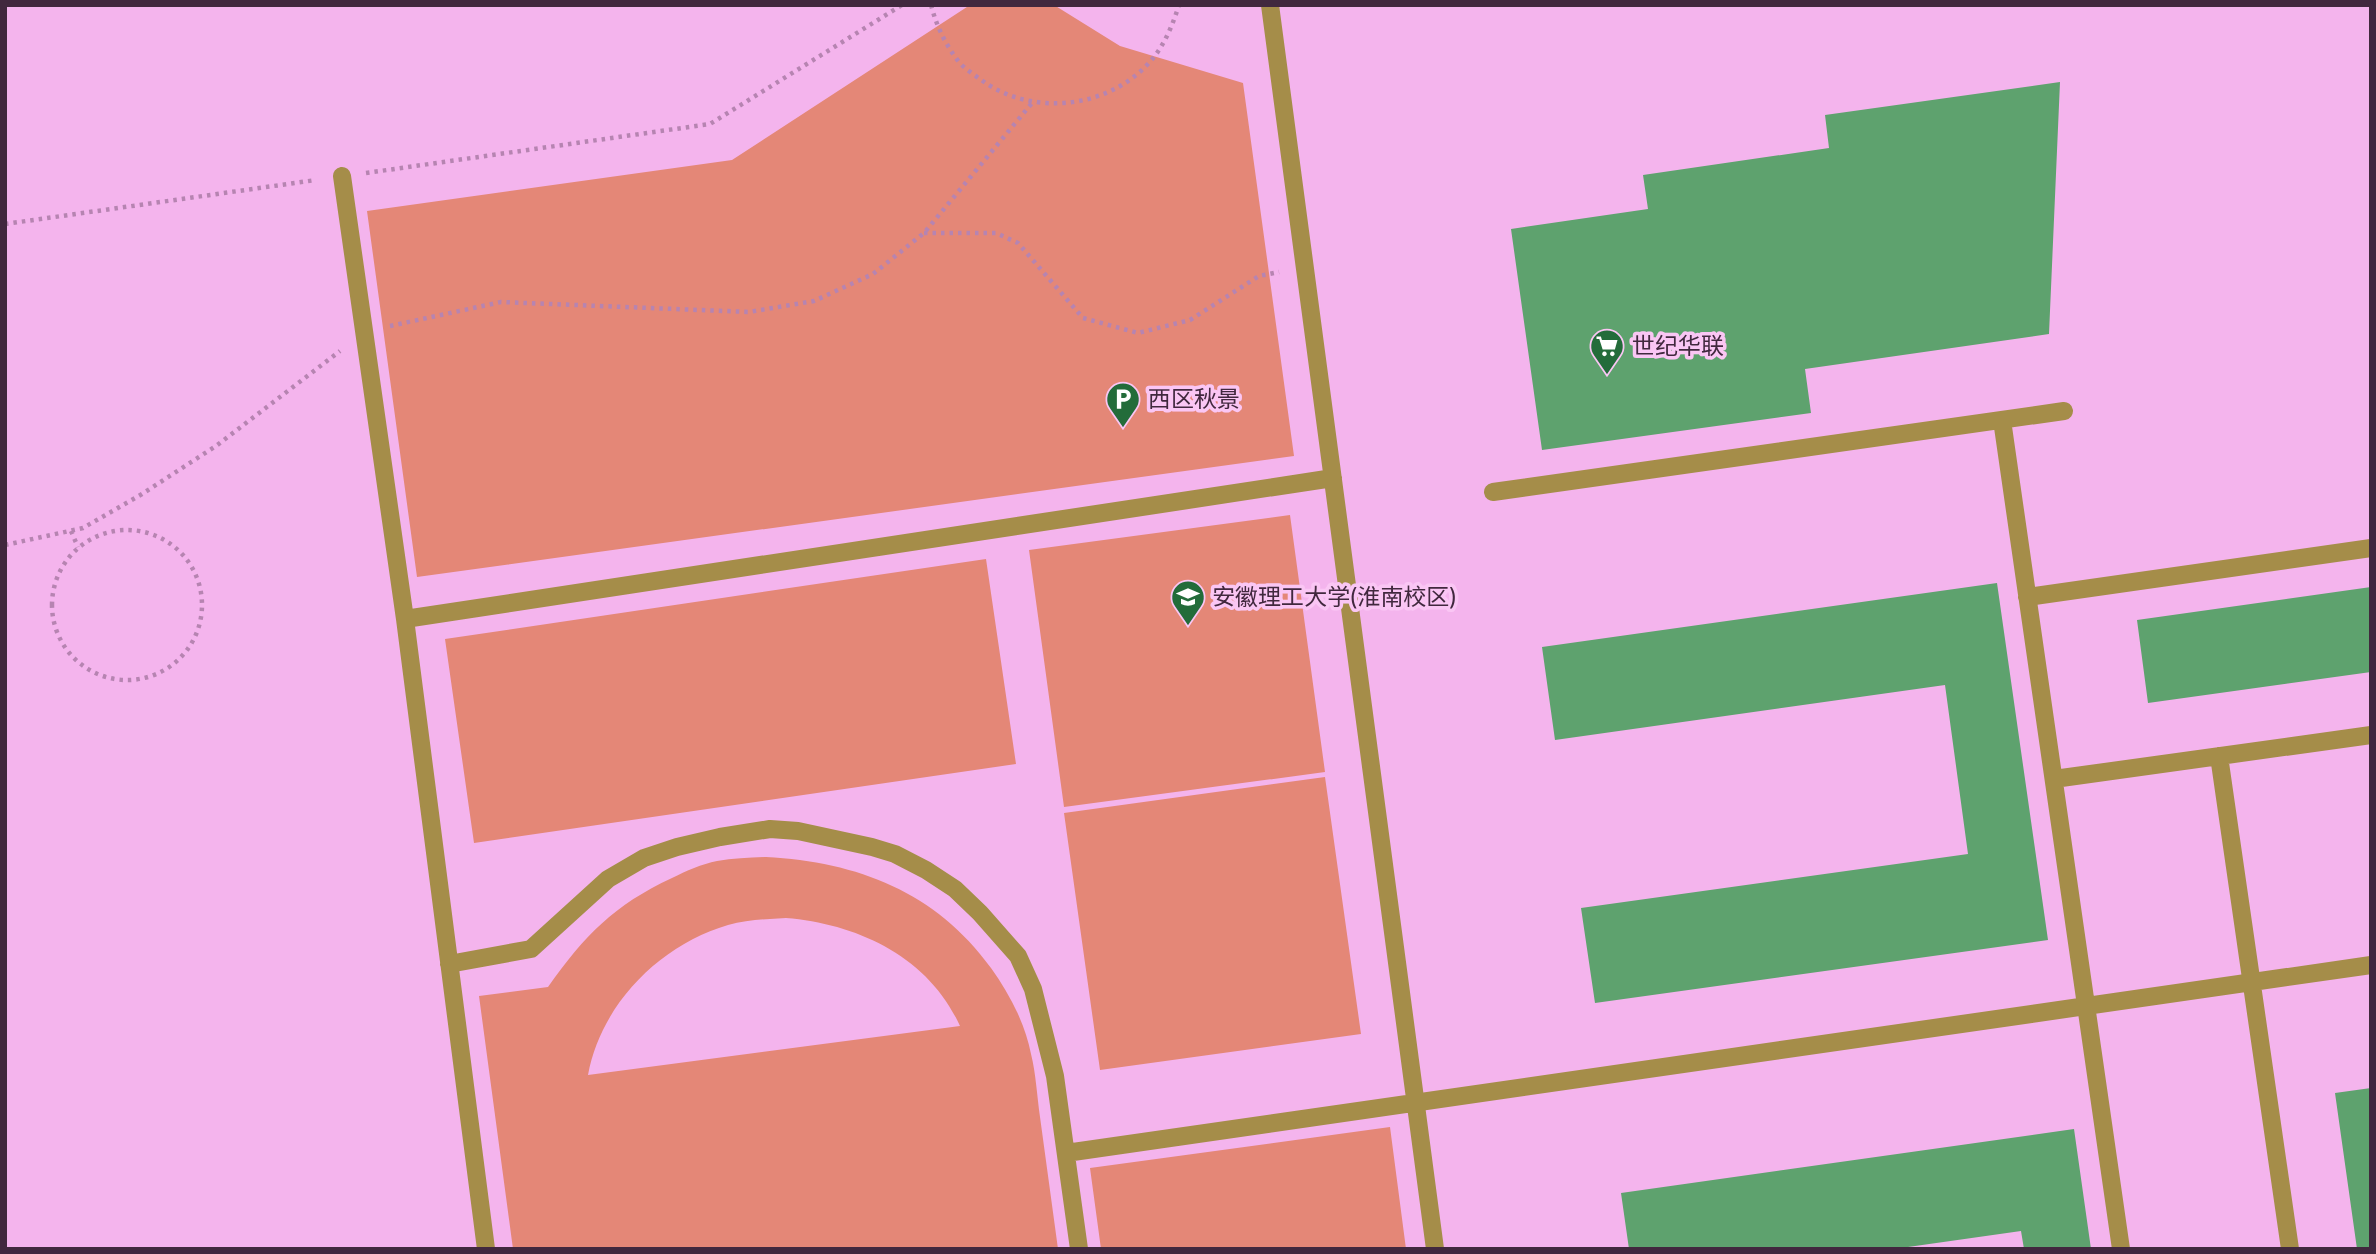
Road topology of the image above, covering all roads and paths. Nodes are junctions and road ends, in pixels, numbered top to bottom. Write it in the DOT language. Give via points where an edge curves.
graph roads {
  1 [pos="902,5"];
  2 [pos="931,5"];
  3 [pos="1179,5"];
  4 [pos="1270,5"];
  5 [pos="1032,103"];
  6 [pos="342,176"];
  7 [pos="5,224"];
  8 [pos="924,233"];
  9 [pos="1304,268"];
  10 [pos="365,332"];
  11 [pos="2064,411"];
  12 [pos="2002,420"];
  13 [pos="1333,478"];
  14 [pos="1493,492"];
  15 [pos="71,531"];
  16 [pos="5,545"];
  17 [pos="78,547"];
  18 [pos="2371,548"];
  19 [pos="2027,597"];
  20 [pos="405,619"];
  21 [pos="2371,735"];
  22 [pos="2219,756"];
  23 [pos="2053,779"];
  24 [pos="449,964"];
  25 [pos="2371,965"];
  26 [pos="2252,982"];
  27 [pos="2086,1006"];
  28 [pos="1416,1102"];
  29 [pos="1066,1153"];
  30 [pos="486,1249"];
  31 [pos="1079,1249"];
  32 [pos="1435,1249"];
  33 [pos="2121,1249"];
  34 [pos="2290,1249"];
  1 -- 6 [label="path" via="710,124"];
  2 -- 5 [label="path" via="938,30 961,64 993,89"];
  3 -- 5 [label="path" via="1170,33 1146,66 1113,91 1073,103"];
  4 -- 9 [label="lane"];
  5 -- 8 [label="path"];
  6 -- 7 [label="path"];
  6 -- 10 [label="lane"];
  8 -- 9 [label="path" via="996,233 1018,243 1083,318 1139,333 1190,320 1259,276"];
  8 -- 10 [label="path" via="873,274 814,301 749,312 501,302"];
  9 -- 13 [label="lane"];
  10 -- 15 [label="path" via="216,446 142,494"];
  10 -- 20 [label="lane"];
  11 -- 12 [label="lane"];
  12 -- 14 [label="lane"];
  12 -- 19 [label="lane"];
  13 -- 20 [label="lane"];
  13 -- 28 [label="lane"];
  15 -- 16 [label="path"];
  15 -- 17 [label="path"];
  17 -- 17 [label="path" via="64,563 51,604 54,626 77,662 117,680 138,680 177,661 200,625 200,582 191,564 159,536 138,530 117,530"];
  18 -- 19 [label="lane"];
  19 -- 23 [label="lane"];
  20 -- 24 [label="lane"];
  21 -- 22 [label="lane"];
  22 -- 23 [label="lane"];
  22 -- 26 [label="lane"];
  23 -- 27 [label="lane"];
  24 -- 29 [label="lane" via="531,949 608,879 644,858 677,847 770,829 872,847 955,889 1018,956 1032,989 1055,1076"];
  24 -- 30 [label="lane"];
  25 -- 26 [label="lane"];
  26 -- 27 [label="lane"];
  26 -- 34 [label="lane"];
  27 -- 28 [label="lane"];
  27 -- 33 [label="lane"];
  28 -- 29 [label="lane"];
  28 -- 32 [label="lane"];
  29 -- 31 [label="lane"];
}
